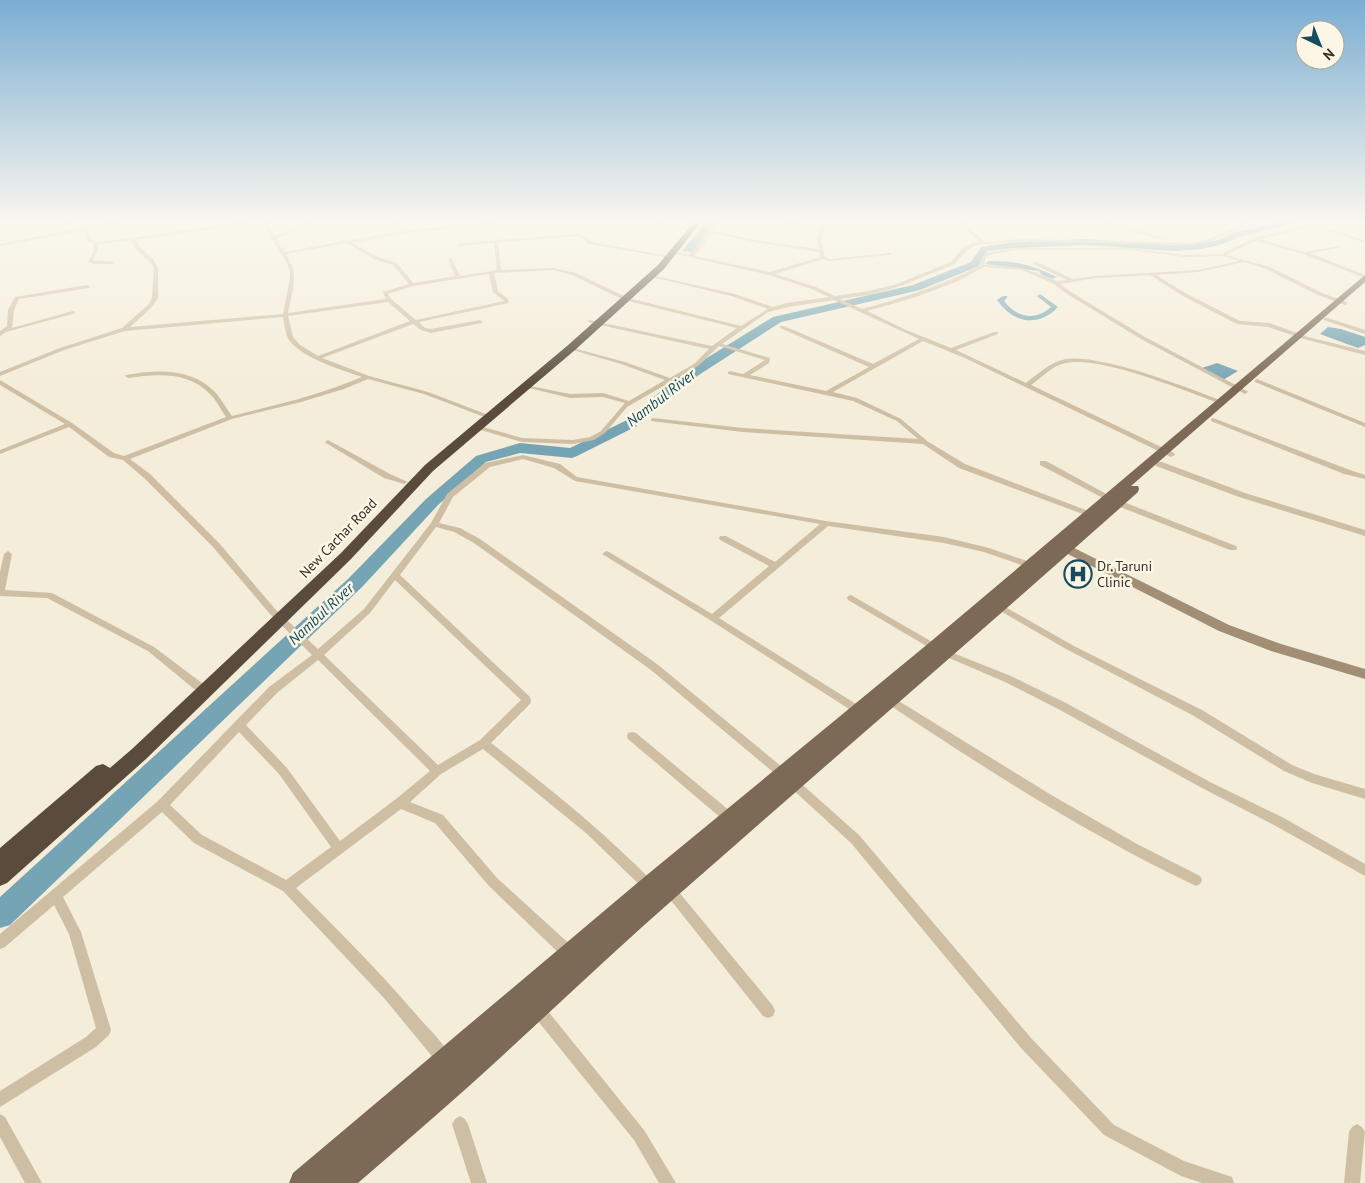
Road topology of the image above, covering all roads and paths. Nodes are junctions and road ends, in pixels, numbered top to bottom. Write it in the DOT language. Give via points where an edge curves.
graph roads {
  1 [pos="156,277"];
  2 [pos="292,277"];
  3 [pos="406,277"];
  4 [pos="457,277"];
  5 [pos="492,277"];
  6 [pos="581,277"];
  7 [pos="645,277"];
  8 [pos="648,277"];
  9 [pos="655,277"];
  10 [pos="779,277"];
  11 [pos="919,277"];
  12 [pos="963,277"];
  13 [pos="1042,277"];
  14 [pos="1065,277"];
  15 [pos="1108,277"];
  16 [pos="1156,277"];
  17 [pos="1288,277"];
  18 [pos="1071,280"];
  19 [pos="1364,282"];
  20 [pos="1056,283"];
  21 [pos="412,284"];
  22 [pos="87,287"];
  23 [pos="623,297"];
  24 [pos="389,300"];
  25 [pos="839,300"];
  26 [pos="1341,302"];
  27 [pos="773,308"];
  28 [pos="861,310"];
  29 [pos="73,313"];
  30 [pos="285,315"];
  31 [pos="1326,319"];
  32 [pos="413,322"];
  33 [pos="480,322"];
  34 [pos="595,322"];
  35 [pos="782,327"];
  36 [pos="743,328"];
  37 [pos="124,329"];
  38 [pos="8,331"];
  39 [pos="996,332"];
  40 [pos="1365,332"];
  41 [pos="0,334"];
  42 [pos="1302,336"];
  43 [pos="923,338"];
  44 [pos="718,346"];
  45 [pos="951,350"];
  46 [pos="562,353"];
  47 [pos="1365,353"];
  48 [pos="318,358"];
  49 [pos="872,366"];
  50 [pos="730,373"];
  51 [pos="0,374"];
  52 [pos="128,376"];
  53 [pos="744,376"];
  54 [pos="367,377"];
  55 [pos="670,380"];
  56 [pos="0,382"];
  57 [pos="1027,385"];
  58 [pos="527,386"];
  59 [pos="1246,387"];
  60 [pos="827,392"];
  61 [pos="1220,402"];
  62 [pos="630,403"];
  63 [pos="230,418"];
  64 [pos="482,419"];
  65 [pos="653,420"];
  66 [pos="1213,420"];
  67 [pos="70,424"];
  68 [pos="1365,425"];
  69 [pos="328,442"];
  70 [pos="925,442"];
  71 [pos="0,452"];
  72 [pos="1164,456"];
  73 [pos="126,458"];
  74 [pos="1043,464"];
  75 [pos="1365,477"];
  76 [pos="404,482"];
  77 [pos="1113,500"];
  78 [pos="1088,514"];
  79 [pos="826,523"];
  80 [pos="434,524"];
  81 [pos="1365,533"];
  82 [pos="723,538"];
  83 [pos="1061,545"];
  84 [pos="1233,548"];
  85 [pos="8,554"];
  86 [pos="606,554"];
  87 [pos="774,565"];
  88 [pos="1030,565"];
  89 [pos="395,575"];
  90 [pos="851,598"];
  91 [pos="1000,607"];
  92 [pos="278,616"];
  93 [pos="713,618"];
  94 [pos="940,650"];
  95 [pos="318,655"];
  96 [pos="1365,674"];
  97 [pos="198,686"];
  98 [pos="889,700"];
  99 [pos="863,714"];
  100 [pos="239,725"];
  101 [pos="632,736"];
  102 [pos="484,743"];
  103 [pos="437,771"];
  104 [pos="788,779"];
  105 [pos="1365,794"];
  106 [pos="400,803"];
  107 [pos="162,805"];
  108 [pos="736,823"];
  109 [pos="338,848"];
  110 [pos="0,862"];
  111 [pos="1365,870"];
  112 [pos="0,876"];
  113 [pos="1196,880"];
  114 [pos="649,886"];
  115 [pos="287,887"];
  116 [pos="669,889"];
  117 [pos="56,895"];
  118 [pos="0,942"];
  119 [pos="577,960"];
  120 [pos="536,1007"];
  121 [pos="768,1011"];
  122 [pos="446,1062"];
  123 [pos="0,1100"];
  124 [pos="0,1122"];
  125 [pos="460,1124"];
  126 [pos="1357,1132"];
  127 [pos="34,1183"];
  128 [pos="303,1183"];
  129 [pos="337,1183"];
  130 [pos="479,1183"];
  131 [pos="668,1183"];
  132 [pos="1226,1183"];
  133 [pos="1352,1183"];
  1 -- 37 [label="street" via="155,298 151,305"];
  2 -- 30 [label="street"];
  3 -- 21 [label="street"];
  4 -- 21 [label="street"];
  5 -- 32 [label="street" via="496,292 506,302"];
  6 -- 23 [label="street"];
  7 -- 23 [label="highway, New Cachar Road"];
  8 -- 23 [label="highway, New Cachar Road"];
  9 -- 27 [label="street"];
  10 -- 25 [label="street"];
  11 -- 25 [label="street" via="885,290"];
  12 -- 28 [label="street" via="911,297"];
  13 -- 20 [label="street"];
  14 -- 18 [label="street"];
  15 -- 18 [label="street"];
  16 -- 42 [label="street" via="1239,323 1265,324"];
  17 -- 26 [label="street"];
  18 -- 20 [label="street"];
  19 -- 26 [label="main road"];
  20 -- 59 [label="street" via="1143,338"];
  21 -- 24 [label="street" via="386,291"];
  22 -- 38 [label="street" via="17,298 11,310"];
  23 -- 34 [label="highway, New Cachar Road"];
  23 -- 36 [label="street"];
  24 -- 30 [label="street"];
  24 -- 32 [label="street"];
  25 -- 27 [label="street"];
  25 -- 28 [label="street"];
  26 -- 31 [label="main road"];
  26 -- 42 [label="main road"];
  27 -- 36 [label="street"];
  28 -- 43 [label="street"];
  29 -- 38 [label="street"];
  30 -- 37 [label="street"];
  30 -- 48 [label="street" via="290,337"];
  31 -- 40 [label="street"];
  31 -- 42 [label="main road"];
  32 -- 33 [label="street" via="432,331"];
  32 -- 48 [label="street"];
  34 -- 44 [label="street"];
  34 -- 46 [label="highway, New Cachar Road"];
  35 -- 49 [label="street"];
  36 -- 44 [label="street"];
  37 -- 51 [label="street"];
  38 -- 41 [label="street"];
  39 -- 45 [label="street"];
  42 -- 47 [label="street"];
  42 -- 59 [label="main road"];
  43 -- 45 [label="street"];
  43 -- 49 [label="street"];
  44 -- 53 [label="street" via="768,359"];
  44 -- 55 [label="street" via="706,358"];
  45 -- 57 [label="street"];
  46 -- 55 [label="street" via="623,363"];
  46 -- 58 [label="highway, New Cachar Road"];
  46 -- 64 [label="highway, New Cachar Road"];
  48 -- 54 [label="street"];
  49 -- 60 [label="street"];
  50 -- 53 [label="street"];
  52 -- 63 [label="street" via="165,372 180,374 210,390"];
  53 -- 60 [label="street"];
  54 -- 63 [label="street" via="299,402"];
  54 -- 64 [label="street" via="426,393"];
  55 -- 62 [label="street"];
  56 -- 67 [label="street"];
  57 -- 61 [label="street" via="1062,362 1083,360"];
  57 -- 72 [label="street"];
  58 -- 62 [label="street" via="570,396 603,395"];
  58 -- 64 [label="highway, New Cachar Road"];
  59 -- 61 [label="main road"];
  59 -- 66 [label="main road"];
  59 -- 68 [label="street"];
  60 -- 70 [label="street" via="855,399 889,414"];
  61 -- 72 [label="main road"];
  62 -- 64 [label="street" via="619,411 600,435 580,442 522,440"];
  63 -- 73 [label="street"];
  64 -- 76 [label="highway, New Cachar Road"];
  64 -- 92 [label="highway, New Cachar Road" via="428,468 346,556"];
  65 -- 70 [label="street" via="743,430"];
  66 -- 72 [label="main road"];
  66 -- 75 [label="street"];
  67 -- 71 [label="street"];
  67 -- 73 [label="street" via="112,455"];
  69 -- 76 [label="street" via="387,476"];
  70 -- 78 [label="street" via="972,471"];
  72 -- 77 [label="main road"];
  72 -- 81 [label="street" via="1242,495"];
  73 -- 92 [label="street" via="216,545"];
  74 -- 77 [label="street"];
  76 -- 92 [label="highway, New Cachar Road"];
  77 -- 78 [label="main road"];
  77 -- 83 [label="main road"];
  77 -- 84 [label="street"];
  78 -- 83 [label="main road"];
  79 -- 80 [label="street" via="575,479 557,466 523,457 488,464 450,496"];
  79 -- 87 [label="street"];
  79 -- 88 [label="street" via="960,543"];
  80 -- 89 [label="street"];
  80 -- 104 [label="street" via="457,530 477,541 646,662"];
  82 -- 87 [label="street"];
  83 -- 88 [label="main road"];
  83 -- 91 [label="main road"];
  83 -- 96 [label="street" via="1226,629 1264,644"];
  85 -- 97 [label="street" via="0,593 49,595 151,649"];
  86 -- 93 [label="street"];
  87 -- 93 [label="street"];
  88 -- 94 [label="main road"];
  89 -- 95 [label="street" via="367,612"];
  89 -- 102 [label="street" via="525,697 526,701"];
  90 -- 94 [label="street"];
  91 -- 94 [label="main road"];
  91 -- 105 [label="street" via="1069,647 1198,713 1288,768"];
  92 -- 95 [label="street"];
  92 -- 97 [label="highway, New Cachar Road"];
  92 -- 112 [label="highway, New Cachar Road" via="151,743"];
  93 -- 99 [label="street"];
  94 -- 98 [label="main road"];
  94 -- 99 [label="main road"];
  94 -- 111 [label="street" via="1064,707"];
  95 -- 100 [label="street" via="274,690"];
  95 -- 103 [label="street"];
  97 -- 110 [label="highway, New Cachar Road"];
  98 -- 99 [label="main road"];
  98 -- 113 [label="street" via="1047,799"];
  99 -- 104 [label="main road"];
  100 -- 107 [label="street"];
  100 -- 109 [label="street" via="283,771"];
  101 -- 108 [label="street"];
  102 -- 103 [label="street"];
  102 -- 114 [label="street" via="559,802"];
  103 -- 106 [label="street"];
  104 -- 108 [label="main road"];
  104 -- 132 [label="street" via="855,839 1026,1043 1109,1130 1181,1168"];
  106 -- 109 [label="street"];
  106 -- 119 [label="street" via="439,819 493,882"];
  107 -- 115 [label="street" via="198,838"];
  107 -- 117 [label="street"];
  108 -- 114 [label="main road"];
  108 -- 116 [label="main road"];
  109 -- 115 [label="street"];
  114 -- 119 [label="main road"];
  115 -- 122 [label="street" via="354,954"];
  116 -- 119 [label="main road"];
  116 -- 121 [label="street"];
  117 -- 118 [label="street"];
  117 -- 123 [label="street" via="75,932 104,1030 91,1042"];
  119 -- 120 [label="main road"];
  119 -- 122 [label="main road"];
  120 -- 129 [label="main road"];
  120 -- 131 [label="street" via="639,1135"];
  122 -- 128 [label="main road"];
  124 -- 127 [label="street"];
  125 -- 130 [label="street"];
  126 -- 133 [label="street"];
}
